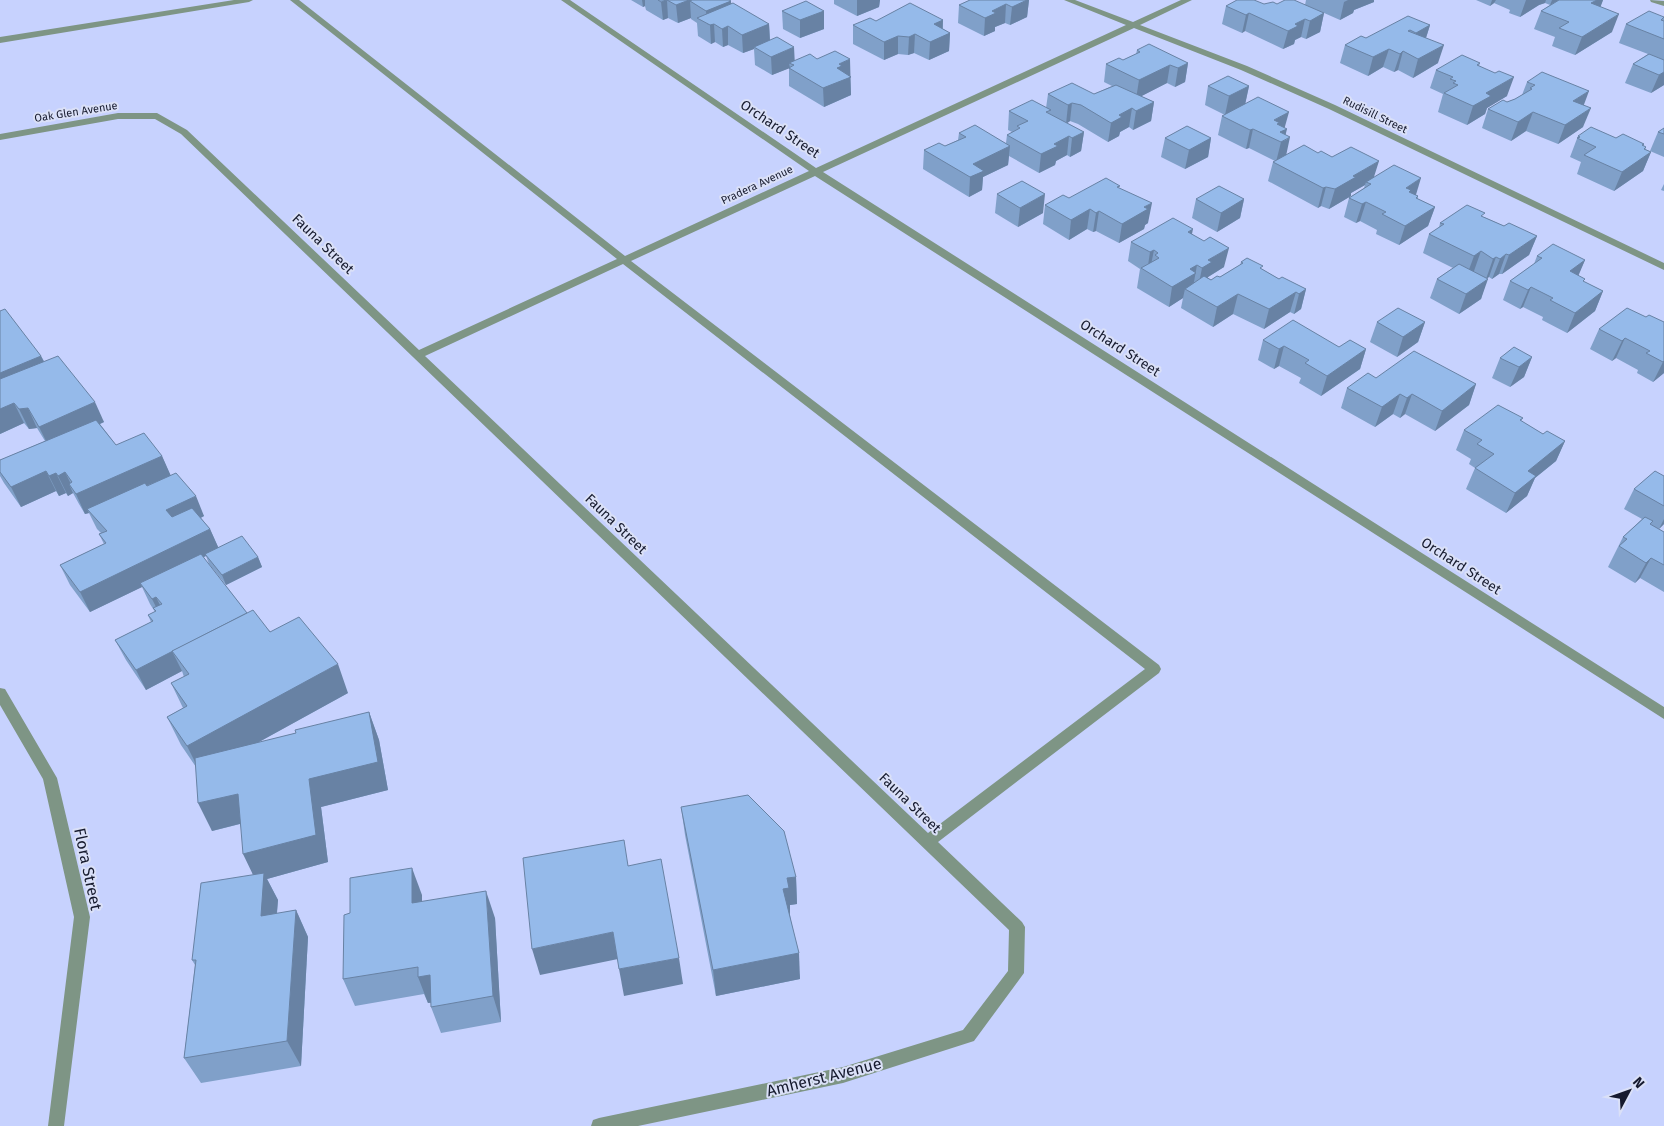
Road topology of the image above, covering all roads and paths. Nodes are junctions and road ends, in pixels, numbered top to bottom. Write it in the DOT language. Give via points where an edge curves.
graph roads {
  1 [pos="249,0"];
  2 [pos="294,0"];
  3 [pos="565,0"];
  4 [pos="1068,0"];
  5 [pos="1188,0"];
  6 [pos="1654,0"];
  7 [pos="1664,4"];
  8 [pos="1132,26"];
  9 [pos="0,40"];
  10 [pos="157,116"];
  11 [pos="0,137"];
  12 [pos="816,172"];
  13 [pos="624,260"];
  14 [pos="1664,267"];
  15 [pos="418,355"];
  16 [pos="0,693"];
  17 [pos="1664,714"];
  18 [pos="928,841"];
  19 [pos="1016,973"];
  20 [pos="56,1126"];
  21 [pos="599,1126"];
  1 -- 9 [label="street"];
  2 -- 13 [label="street"];
  3 -- 12 [label="street, Orchard Street"];
  4 -- 8 [label="street, Rudisill Street"];
  5 -- 8 [label="street, Pradera Avenue"];
  6 -- 7 [label="street"];
  8 -- 12 [label="street, Pradera Avenue"];
  8 -- 14 [label="street, Rudisill Street" via="1244,68 1332,107"];
  10 -- 11 [label="street, Oak Glen Avenue" via="118,116"];
  10 -- 15 [label="street, Fauna Street" via="184,132"];
  12 -- 13 [label="street, Pradera Avenue"];
  12 -- 17 [label="street, Orchard Street"];
  13 -- 15 [label="street, Pradera Avenue"];
  13 -- 18 [label="street" via="1154,669"];
  15 -- 18 [label="street, Fauna Street"];
  16 -- 20 [label="street, Flora Street" via="50,778 82,917"];
  18 -- 19 [label="street, Fauna Street" via="1017,927"];
  19 -- 21 [label="street, Amherst Avenue" via="968,1036 844,1076"];
}
